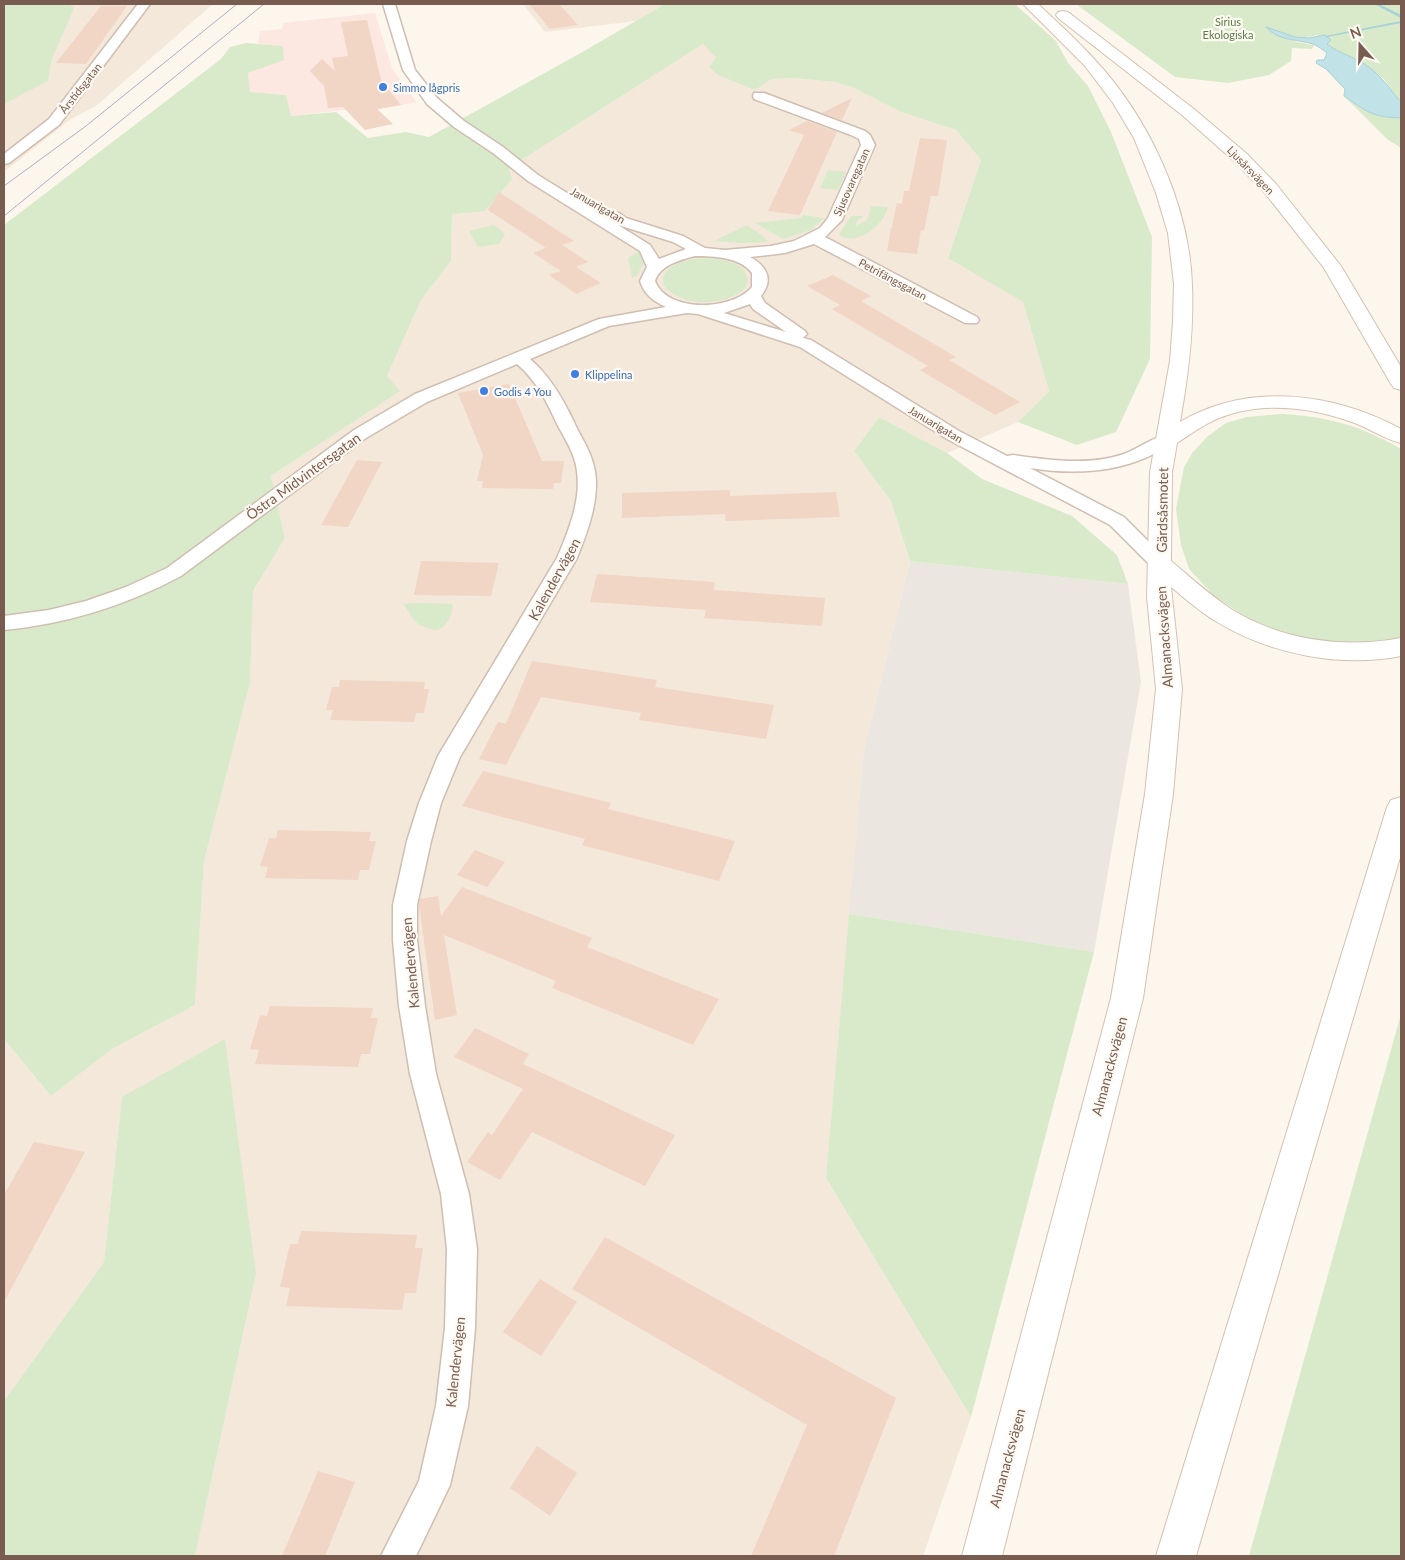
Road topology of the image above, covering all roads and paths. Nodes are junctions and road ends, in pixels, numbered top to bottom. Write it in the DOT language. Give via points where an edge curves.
graph roads {
  1 [pos="144,4"];
  2 [pos="389,4"];
  3 [pos="1030,4"];
  4 [pos="1048,4"];
  5 [pos="759,96"];
  6 [pos="498,150"];
  7 [pos="4,160"];
  8 [pos="815,238"];
  9 [pos="783,250"];
  10 [pos="702,252"];
  11 [pos="726,254"];
  12 [pos="655,267"];
  13 [pos="761,278"];
  14 [pos="649,283"];
  15 [pos="753,295"];
  16 [pos="693,308"];
  17 [pos="971,320"];
  18 [pos="605,322"];
  19 [pos="805,343"];
  20 [pos="518,357"];
  21 [pos="1401,384"];
  22 [pos="1401,437"];
  23 [pos="1166,440"];
  24 [pos="991,456"];
  25 [pos="1161,565"];
  26 [pos="4,623"];
  27 [pos="1401,647"];
  28 [pos="1401,807"];
  29 [pos="398,1556"];
  30 [pos="982,1556"];
  31 [pos="1176,1556"];
  1 -- 7 [label="street, Årstidsgatan" via="54,122"];
  2 -- 6 [label="street, Januarigatan" via="409,70 416,82 459,124"];
  3 -- 23 [label="main road" via="1070,41 1120,101 1142,138 1165,193 1177,233 1184,300 1180,361"];
  4 -- 21 [label="main road, Ljusårsvägen" via="1188,112 1270,188 1332,266"];
  5 -- 8 [label="street, Sjusovaregatan" via="856,132 867,140 868,145 835,220"];
  6 -- 10 [label="street, Januarigatan" via="544,173 621,221 678,239"];
  6 -- 12 [label="street, Januarigatan" via="533,178 645,248"];
  8 -- 9 [label="street, Sjusovaregatan"];
  8 -- 17 [label="street, Petrifängsgatan"];
  9 -- 11 [label="street, Sjusovaregatan"];
  9 -- 13 [label="street"];
  10 -- 11 [label="street"];
  10 -- 12 [label="street" via="674,256"];
  11 -- 13 [label="street" via="750,263"];
  12 -- 14 [label="street"];
  13 -- 15 [label="street" via="761,285"];
  14 -- 16 [label="street, Januarigatan" via="660,298"];
  14 -- 18 [label="street, Östra Midvintersgatan" via="634,301"];
  15 -- 16 [label="street, Östra Midvintersgatan" via="730,306"];
  15 -- 19 [label="street, Januarigatan" via="760,306 797,331"];
  16 -- 18 [label="street, Östra Midvintersgatan"];
  16 -- 19 [label="street, Januarigatan"];
  18 -- 20 [label="street, Östra Midvintersgatan"];
  19 -- 24 [label="street, Januarigatan"];
  20 -- 26 [label="street, Östra Midvintersgatan" via="421,398 374,425 174,572 144,589 77,611"];
  20 -- 29 [label="street, Kalendervägen" via="546,384 584,460 587,486 580,531 567,558 448,756 419,840 406,905 405,940 422,1066 455,1194 462,1256 460,1328 452,1406 434,1486"];
  22 -- 23 [label="main road" via="1368,420 1336,410 1258,403 1210,415"];
  23 -- 24 [label="street, Januarigatan" via="1143,454 1106,465 1046,464"];
  23 -- 25 [label="main road, Gärdsåsmotet" via="1161,472"];
  24 -- 25 [label="street, Januarigatan" via="1118,521"];
  25 -- 27 [label="main road, Gärdsåsmotet" via="1214,608 1260,633 1334,650 1365,652"];
  25 -- 30 [label="main road, Almanacksvägen" via="1159,596 1169,689 1159,794 1127,998"];
  28 -- 31 [label="main road"];
}
